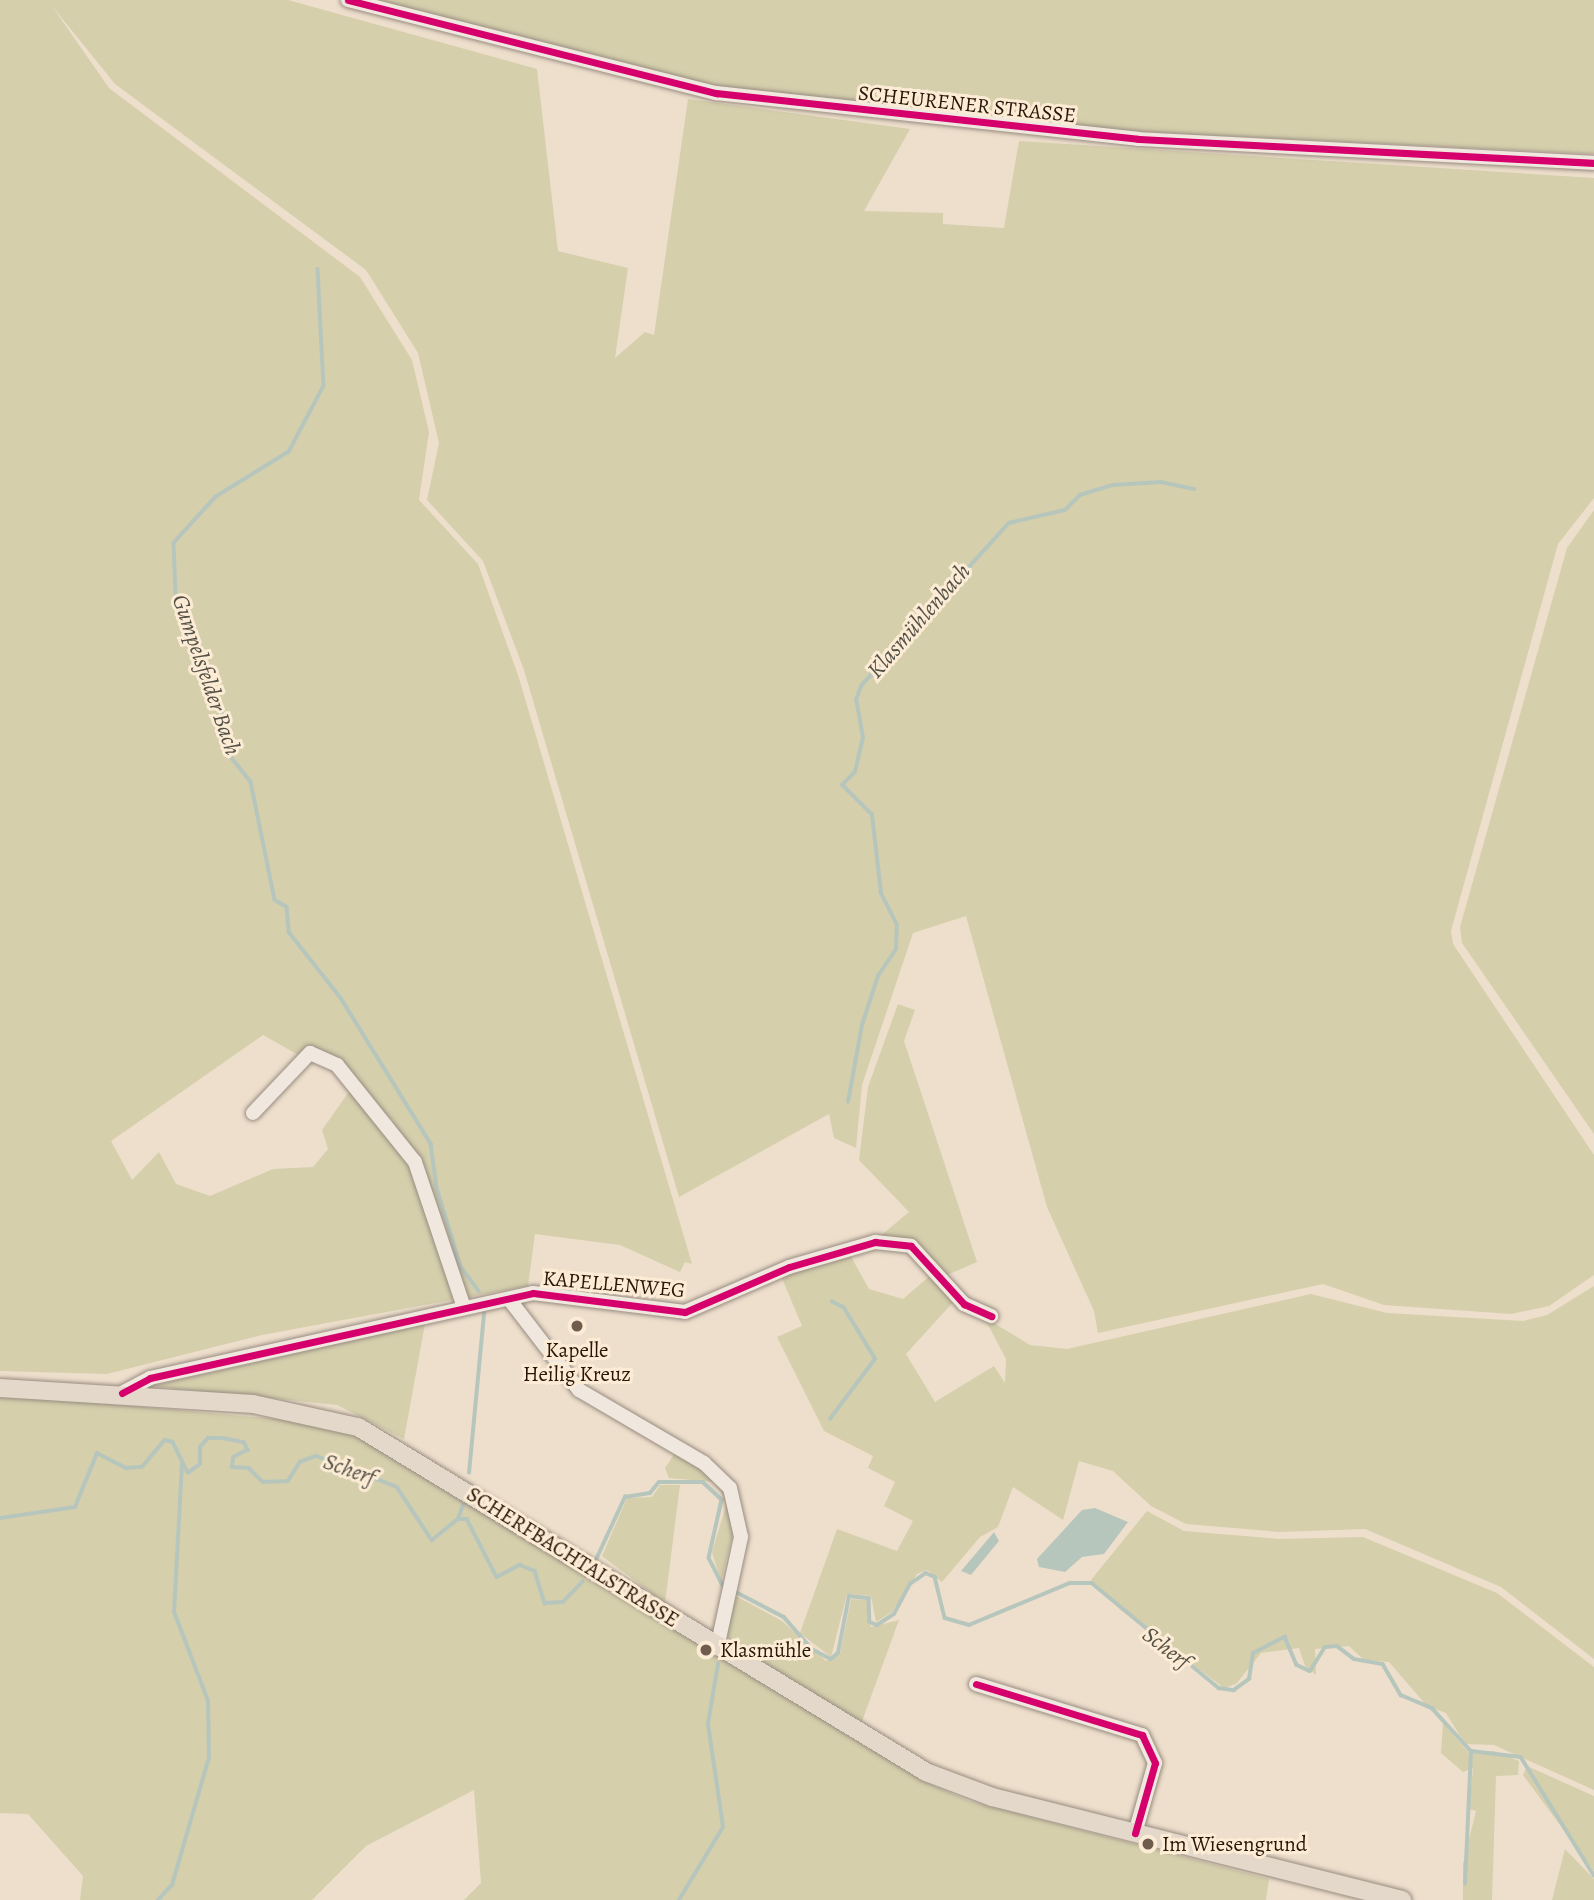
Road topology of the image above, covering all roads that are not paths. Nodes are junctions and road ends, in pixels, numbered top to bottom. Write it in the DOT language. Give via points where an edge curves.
graph roads {
  1 [pos="348,0"];
  2 [pos="1594,163"];
  3 [pos="253,1113"];
  4 [pos="509,1299"];
  5 [pos="464,1308"];
  6 [pos="991,1316"];
  7 [pos="0,1388"];
  8 [pos="122,1393"];
  9 [pos="717,1648"];
  10 [pos="976,1684"];
  11 [pos="1135,1833"];
  12 [pos="1402,1900"];
  1 -- 2 [label="street, SCHEURENER STRASSE" via="716,93 1138,139"];
  3 -- 5 [label="street" via="310,1054 337,1065 415,1162"];
  4 -- 5 [label="street, KAPELLENWEG"];
  4 -- 6 [label="street, KAPELLENWEG" via="559,1294 685,1312 789,1267 896,1242 911,1246 964,1304"];
  4 -- 9 [label="street" via="579,1390 704,1463 730,1488 741,1537"];
  5 -- 8 [label="street, KAPELLENWEG" via="150,1377"];
  7 -- 8 [label="main road, SCHERFBACHTALSTRASSE"];
  8 -- 9 [label="main road, SCHERFBACHTALSTRASSE" via="295,1409 358,1427"];
  9 -- 11 [label="main road, SCHERFBACHTALSTRASSE" via="926,1772 992,1797"];
  10 -- 11 [label="street" via="1142,1735 1155,1763"];
  11 -- 12 [label="main road, SCHERFBACHTALSTRASSE"];
}
